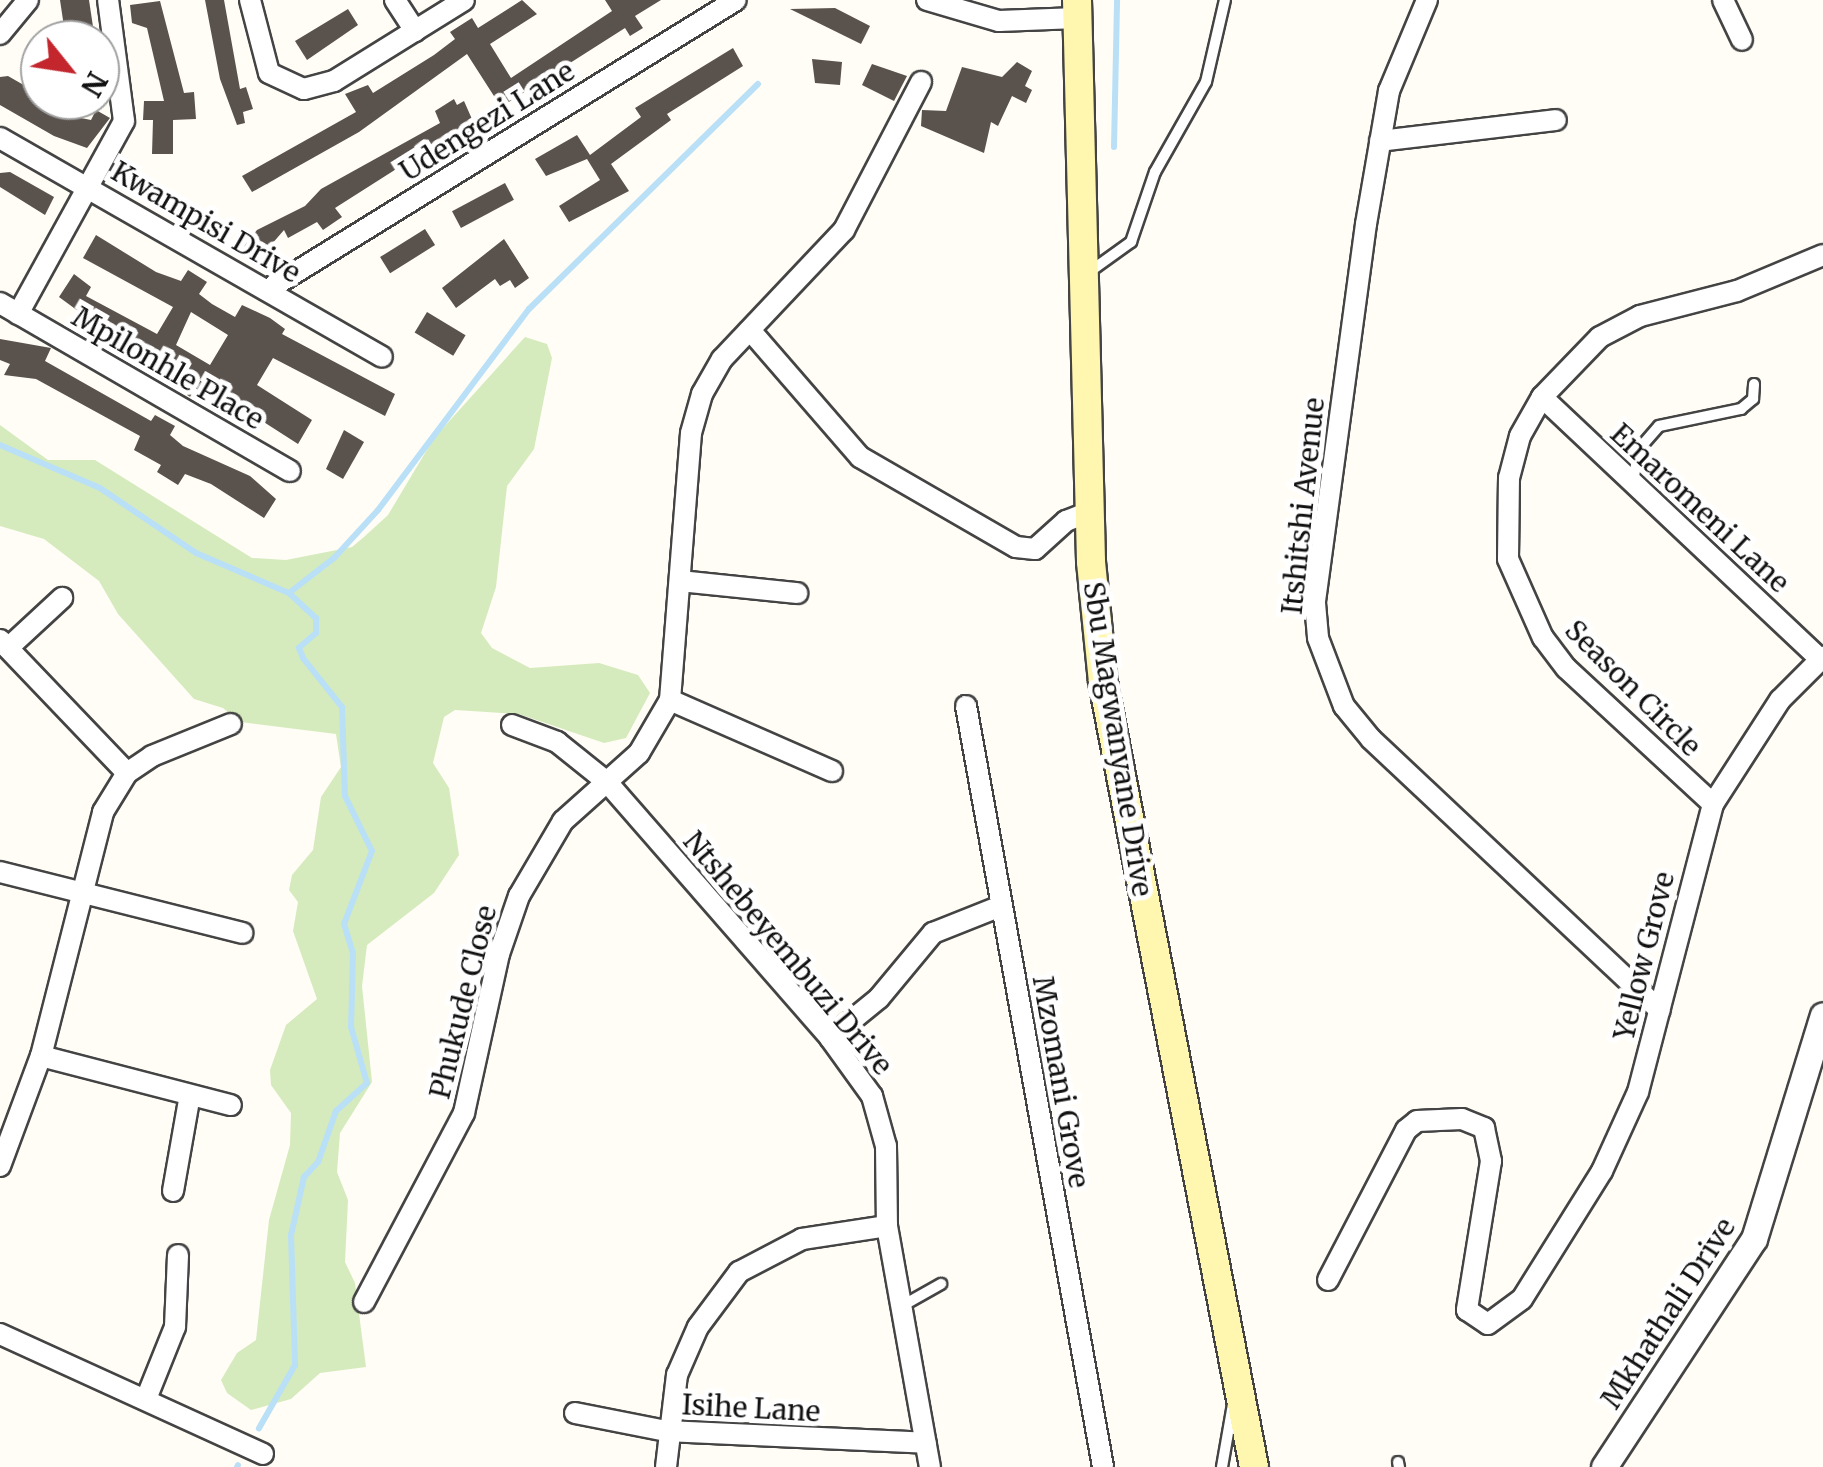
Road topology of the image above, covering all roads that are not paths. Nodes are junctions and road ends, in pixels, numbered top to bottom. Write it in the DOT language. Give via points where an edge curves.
graph roads {
  1 [pos="28,0"];
  2 [pos="108,0"];
  3 [pos="250,0"];
  4 [pos="394,0"];
  5 [pos="464,0"];
  6 [pos="736,0"];
  7 [pos="927,0"];
  8 [pos="1225,0"];
  9 [pos="1427,0"];
  10 [pos="1723,0"];
  11 [pos="1077,9"];
  12 [pos="415,30"];
  13 [pos="0,34"];
  14 [pos="1742,40"];
  15 [pos="922,82"];
  16 [pos="1556,120"];
  17 [pos="0,138"];
  18 [pos="1380,140"];
  19 [pos="91,187"];
  20 [pos="1823,255"];
  21 [pos="1083,277"];
  22 [pos="267,290"];
  23 [pos="9,309"];
  24 [pos="750,330"];
  25 [pos="382,357"];
  26 [pos="1754,384"];
  27 [pos="1542,397"];
  28 [pos="290,471"];
  29 [pos="1632,482"];
  30 [pos="1090,512"];
  31 [pos="680,581"];
  32 [pos="798,593"];
  33 [pos="62,598"];
  34 [pos="4,644"];
  35 [pos="1821,658"];
  36 [pos="670,700"];
  37 [pos="966,706"];
  38 [pos="231,724"];
  39 [pos="512,725"];
  40 [pos="832,771"];
  41 [pos="127,773"];
  42 [pos="606,782"];
  43 [pos="1713,804"];
  44 [pos="0,872"];
  45 [pos="80,894"];
  46 [pos="1001,906"];
  47 [pos="242,933"];
  48 [pos="1660,1010"];
  49 [pos="1823,1015"];
  50 [pos="830,1038"];
  51 [pos="41,1056"];
  52 [pos="190,1095"];
  53 [pos="231,1105"];
  54 [pos="8,1125"];
  55 [pos="0,1166"];
  56 [pos="173,1191"];
  57 [pos="888,1226"];
  58 [pos="178,1254"];
  59 [pos="1328,1280"];
  60 [pos="941,1284"];
  61 [pos="364,1302"];
  62 [pos="902,1307"];
  63 [pos="0,1334"];
  64 [pos="1238,1386"];
  65 [pos="146,1399"];
  66 [pos="574,1414"];
  67 [pos="666,1431"];
  68 [pos="926,1443"];
  69 [pos="263,1454"];
  70 [pos="666,1467"];
  71 [pos="930,1467"];
  72 [pos="1103,1467"];
  73 [pos="1222,1467"];
  74 [pos="1254,1467"];
  75 [pos="1604,1467"];
  1 -- 13 [label="street"];
  2 -- 19 [label="street, Mpilonhle Place" via="124,121"];
  3 -- 12 [label="street" via="264,63 294,88 323,86"];
  4 -- 12 [label="street"];
  5 -- 12 [label="street"];
  6 -- 22 [label="street, Udengezi Lane"];
  7 -- 11 [label="street" via="1000,22"];
  8 -- 21 [label="lane" via="1206,82 1155,172 1131,242"];
  9 -- 18 [label="street, Itshitshi Avenue" via="1389,91"];
  10 -- 14 [label="street"];
  11 -- 21 [label="main road, Sbu Magwanyane Drive"];
  15 -- 24 [label="street" via="844,230"];
  16 -- 18 [label="street"];
  17 -- 19 [label="street, Kwampisi Drive"];
  18 -- 48 [label="street, Itshitshi Avenue" via="1315,603 1330,677 1371,739"];
  19 -- 22 [label="street, Kwampisi Drive"];
  19 -- 23 [label="street, Mpilonhle Place"];
  20 -- 27 [label="street, Season Circle" via="1737,291 1640,316 1600,337"];
  21 -- 30 [label="main road, Sbu Magwanyane Drive"];
  22 -- 25 [label="street, Kwampisi Drive"];
  23 -- 28 [label="street, Mpilonhle Place"];
  24 -- 30 [label="street" via="860,457 1016,547 1035,549 1066,521"];
  24 -- 31 [label="street" via="711,374 696,413"];
  26 -- 29 [label="lane" via="1741,410 1658,426 1640,449"];
  27 -- 29 [label="street, Emaromeni Lane"];
  27 -- 43 [label="street, Season Circle" via="1520,436 1506,511 1508,559 1520,599 1566,668"];
  29 -- 35 [label="street, Emaromeni Lane"];
  30 -- 64 [label="main road, Sbu Magwanyane Drive" via="1103,682"];
  31 -- 32 [label="street"];
  31 -- 36 [label="street"];
  33 -- 34 [label="street"];
  34 -- 41 [label="street"];
  35 -- 43 [label="street, Yellow Grove" via="1780,700"];
  36 -- 40 [label="street"];
  36 -- 42 [label="street, Phukude Close" via="639,754"];
  37 -- 46 [label="street, Mzomani Grove"];
  38 -- 41 [label="street" via="175,744"];
  39 -- 42 [label="street, Ntshebeyembuzi Drive" via="557,742"];
  41 -- 45 [label="street" via="103,812"];
  42 -- 50 [label="street, Ntshebeyembuzi Drive"];
  42 -- 61 [label="street, Phukude Close" via="562,820 519,896 499,954 464,1112"];
  43 -- 48 [label="street, Yellow Grove"];
  44 -- 45 [label="street"];
  45 -- 47 [label="street"];
  45 -- 51 [label="street"];
  46 -- 50 [label="street" via="933,933 879,998"];
  46 -- 72 [label="street, Mzomani Grove"];
  48 -- 59 [label="street, Yellow Grove" via="1623,1130 1534,1279 1498,1320 1479,1323 1468,1310 1491,1161 1484,1128 1462,1119 1417,1121 1406,1130"];
  49 -- 75 [label="street, Mkhathali Drive" via="1754,1238"];
  50 -- 57 [label="street, Ntshebeyembuzi Drive" via="881,1116"];
  51 -- 52 [label="street"];
  51 -- 54 [label="street"];
  52 -- 53 [label="street"];
  52 -- 56 [label="street"];
  54 -- 55 [label="street"];
  57 -- 62 [label="street, Ntshebeyembuzi Drive"];
  57 -- 67 [label="street" via="802,1239 739,1272 698,1327 677,1375"];
  58 -- 65 [label="street" via="175,1327"];
  60 -- 62 [label="lane"];
  62 -- 68 [label="street, Ntshebeyembuzi Drive"];
  63 -- 65 [label="street"];
  64 -- 73 [label="lane"];
  64 -- 74 [label="main road, Sbu Magwanyane Drive"];
  65 -- 69 [label="street"];
  66 -- 67 [label="street, Isihe Lane"];
  67 -- 68 [label="street, Isihe Lane"];
  67 -- 70 [label="street"];
  68 -- 71 [label="street, Ntshebeyembuzi Drive"];
}
